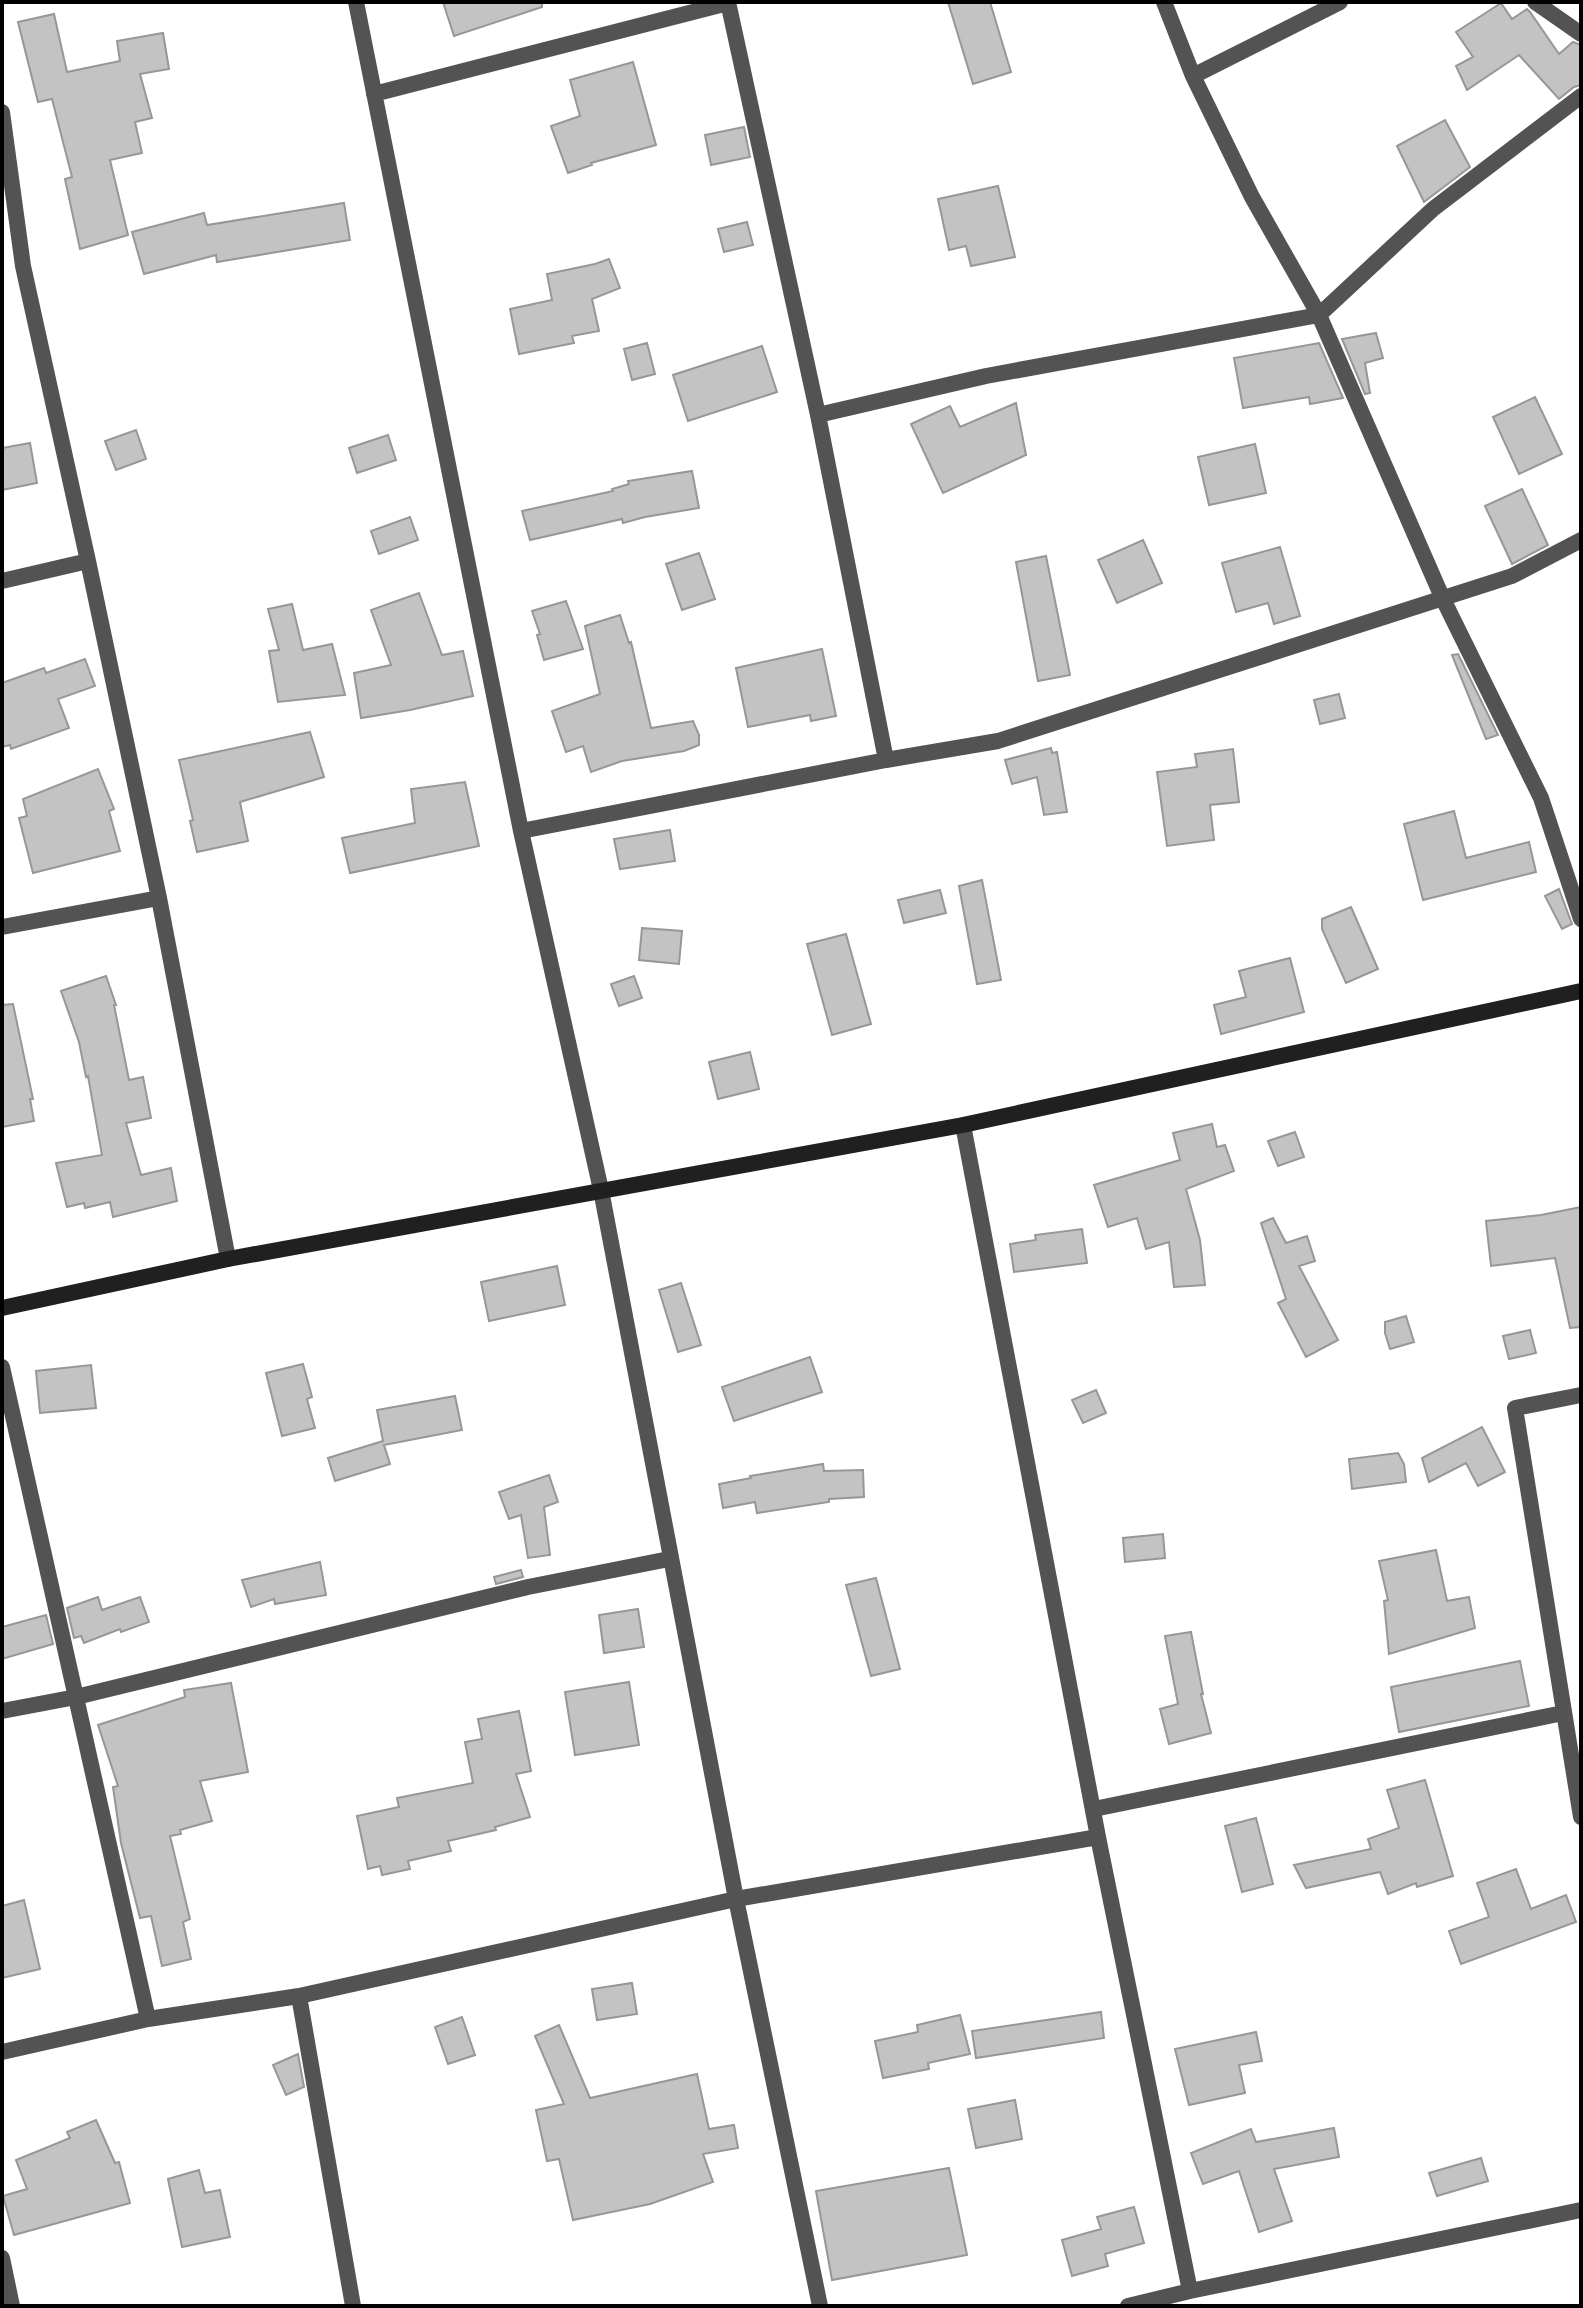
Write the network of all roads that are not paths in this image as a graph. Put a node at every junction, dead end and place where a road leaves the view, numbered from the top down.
1 (356, 2) edge
2 (728, 2) edge
3 (1164, 2) edge
4 (1340, 2) edge
5 (1535, 2) edge
6 (1581, 34) edge
7 (1193, 76) junction
8 (374, 94) junction
9 (1581, 96) edge
10 (2, 112) edge
11 (1319, 315) junction
12 (818, 415) junction
13 (1581, 540) edge
14 (88, 561) junction
15 (2, 581) edge
16 (1442, 597) junction
17 (886, 760) junction
18 (521, 831) junction
19 (159, 898) junction
20 (1581, 919) edge
21 (2, 927) edge
22 (1581, 991) edge
23 (963, 1125) junction
24 (601, 1190) junction
25 (228, 1259) junction
26 (2, 1308) edge
27 (2, 1367) edge
28 (1581, 1395) edge
29 (669, 1559) junction
30 (76, 1697) junction
31 (2, 1711) edge
32 (1563, 1713) junction
33 (1094, 1809) junction
34 (1581, 1817) edge
35 (1098, 1837) junction
36 (736, 1899) junction
37 (299, 1996) junction
38 (148, 2019) junction
39 (2, 2052) edge
40 (1581, 2210) edge
41 (2, 2258) edge
42 (1190, 2291) junction
43 (12, 2306) edge
44 (353, 2306) edge
45 (820, 2306) edge
46 (1128, 2306) edge

1 - 8 street
2 - 8 street
2 - 12 street
3 - 7 street
4 - 7 street
5 - 6 street
7 - 11 street
8 - 18 street
9 - 11 street
10 - 14 street
11 - 12 street
11 - 16 street
12 - 17 street
13 - 16 street
14 - 15 street
14 - 19 street
16 - 17 street
16 - 20 street
17 - 18 street
18 - 24 street
19 - 21 street
19 - 25 street
22 - 23 street
23 - 24 street
23 - 33 street
24 - 25 street
24 - 29 street
25 - 26 street
27 - 30 street
28 - 32 street
29 - 30 street
29 - 36 street
30 - 31 street
30 - 38 street
32 - 33 street
32 - 34 street
33 - 35 street
35 - 36 street
35 - 42 street
36 - 37 street
36 - 45 street
37 - 38 street
37 - 44 street
38 - 39 street
40 - 42 street
41 - 43 street
42 - 46 street

